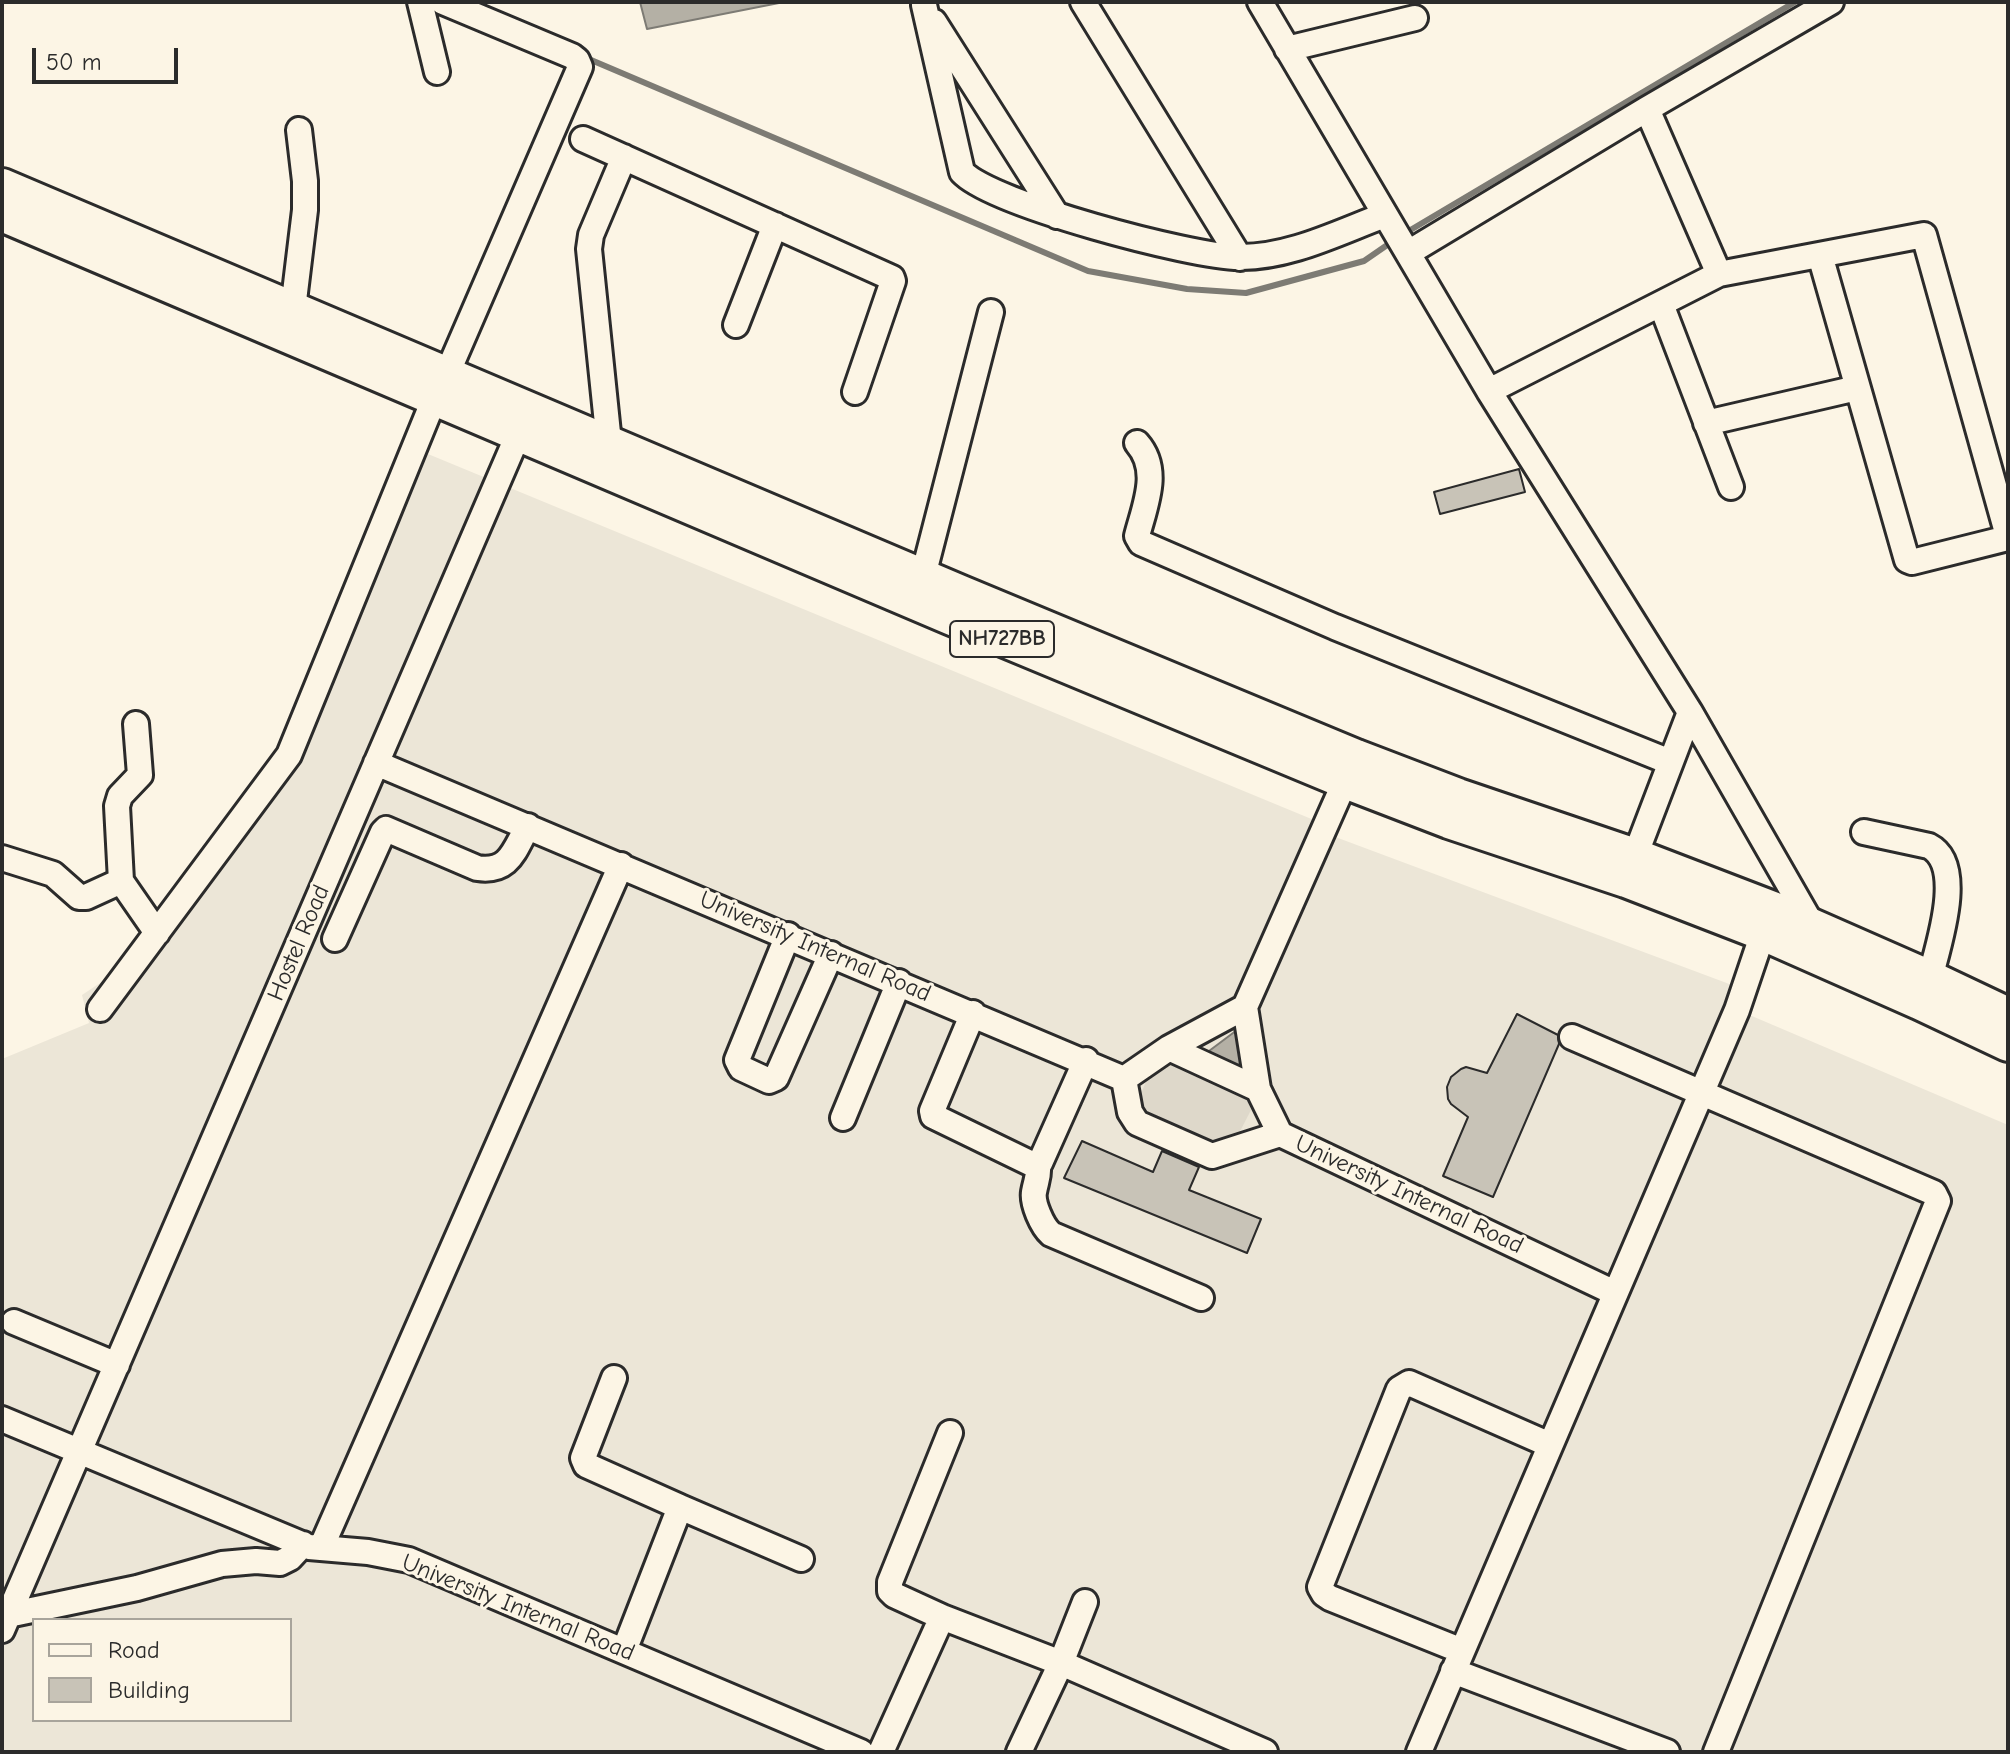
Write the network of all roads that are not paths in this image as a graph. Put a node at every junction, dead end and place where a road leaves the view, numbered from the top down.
1 (420, 2) edge
2 (443, 2) edge
3 (1083, 2) edge
4 (1260, 2) edge
5 (1831, 2) edge
6 (923, 4) edge
7 (1415, 18) dead end
8 (1287, 49) junction
9 (437, 72) dead end
10 (1647, 109) junction
11 (299, 130) dead end
12 (583, 139) dead end
13 (624, 157) junction
14 (2, 186) edge
15 (2, 214) edge
16 (1057, 216) junction
17 (775, 225) junction
18 (1398, 236) junction
19 (1820, 255) junction
20 (1240, 258) junction
21 (1719, 274) junction
22 (1661, 304) junction
23 (293, 309) junction
24 (991, 312) dead end
25 (736, 325) dead end
26 (441, 386) junction
27 (1857, 388) junction
28 (1489, 391) junction
29 (855, 392) dead end
30 (524, 422) junction
31 (1706, 423) junction
32 (609, 443) junction
33 (1137, 443) dead end
34 (1731, 487) dead end
35 (2008, 537) edge
36 (923, 576) junction
37 (1690, 712) junction
38 (136, 724) dead end
39 (1670, 762) junction
40 (376, 763) junction
41 (1351, 769) junction
42 (528, 826) junction
43 (1864, 832) dead end
44 (1635, 856) junction
45 (2, 858) edge
46 (621, 865) junction
47 (121, 881) junction
48 (157, 933) junction
49 (1763, 933) junction
50 (788, 935) junction
51 (335, 939) dead end
52 (1815, 942) junction
53 (831, 954) junction
54 (1930, 978) junction
55 (899, 982) junction
56 (1245, 1007) junction
57 (100, 1009) dead end
58 (973, 1013) junction
59 (2008, 1015) edge
60 (1572, 1037) dead end
61 (2008, 1044) edge
62 (1169, 1048) junction
63 (1086, 1060) junction
64 (1124, 1079) junction
65 (1258, 1089) junction
66 (1702, 1091) junction
67 (843, 1118) dead end
68 (1280, 1134) junction
69 (1038, 1166) junction
70 (1615, 1293) junction
71 (1201, 1298) dead end
72 (14, 1322) dead end
73 (117, 1365) junction
74 (614, 1378) dead end
75 (2, 1419) edge
76 (950, 1433) dead end
77 (1550, 1445) junction
78 (79, 1452) junction
79 (680, 1507) junction
80 (312, 1546) junction
81 (801, 1559) dead end
82 (1085, 1602) dead end
83 (942, 1617) junction
84 (5, 1623) edge
85 (624, 1651) junction
86 (1458, 1661) junction
87 (1061, 1663) junction
88 (861, 1752) edge
89 (881, 1752) edge
90 (1019, 1752) edge
91 (1265, 1752) edge
92 (1419, 1752) edge
93 (1667, 1752) edge
94 (1716, 1752) edge

1 - 9 street
2 - 26 street
3 - 20 street
4 - 8 street
5 - 10 street
6 - 16 street
6 - 16 street
7 - 8 street
8 - 18 street
10 - 18 street
10 - 21 street
11 - 23 street
12 - 13 street
13 - 17 street
13 - 32 street
14 - 23 highway, NH727BB
15 - 26 highway, NH727BB
16 - 20 street
17 - 25 street
17 - 29 street
18 - 20 street
18 - 28 street
19 - 21 street
19 - 27 street
19 - 35 street
21 - 22 street
22 - 28 street
22 - 31 street
23 - 26 highway, NH727BB
24 - 36 street
26 - 30 highway, NH727BB
26 - 48 street
27 - 31 street
27 - 35 street
28 - 37 street
30 - 32 highway, NH727BB
30 - 40 street, Hostel Road
30 - 41 highway, NH727BB
31 - 34 street
32 - 36 highway, NH727BB
33 - 39 street
36 - 41 highway, NH727BB
37 - 39 street
37 - 52 street
38 - 47 street
39 - 44 street
40 - 42 street, University Internal Road
40 - 73 street, Hostel Road
41 - 44 highway, NH727BB
41 - 49 highway, NH727BB
41 - 56 street
42 - 46 street, University Internal Road
42 - 51 street
43 - 54 street
44 - 52 highway, NH727BB
45 - 47 street
46 - 50 street, University Internal Road
46 - 80 street
47 - 48 street
48 - 57 street
49 - 52 highway, NH727BB
49 - 66 street
50 - 53 street, University Internal Road
50 - 53 street
52 - 54 highway, NH727BB
52 - 61 highway, NH727BB
53 - 55 street, University Internal Road
54 - 59 highway, NH727BB
55 - 58 street, University Internal Road
55 - 67 street
56 - 62 street
56 - 65 street, University Internal Road
58 - 63 street, University Internal Road
58 - 69 street
60 - 66 street
62 - 64 street
62 - 65 street
63 - 64 street, University Internal Road
63 - 69 street
64 - 68 street
65 - 68 street, University Internal Road
66 - 70 street
66 - 94 street
68 - 70 street, University Internal Road
69 - 71 street
70 - 77 street
72 - 73 street
73 - 78 street, Hostel Road
74 - 79 street
75 - 78 street
76 - 83 street
77 - 86 street
77 - 86 street
78 - 80 street, University Internal Road
78 - 84 street, Hostel Road
79 - 81 street
79 - 85 street
80 - 84 street
80 - 85 street, University Internal Road
82 - 87 street
83 - 87 street
83 - 89 street
85 - 88 street, University Internal Road
86 - 92 street
86 - 93 street
87 - 90 street
87 - 91 street

